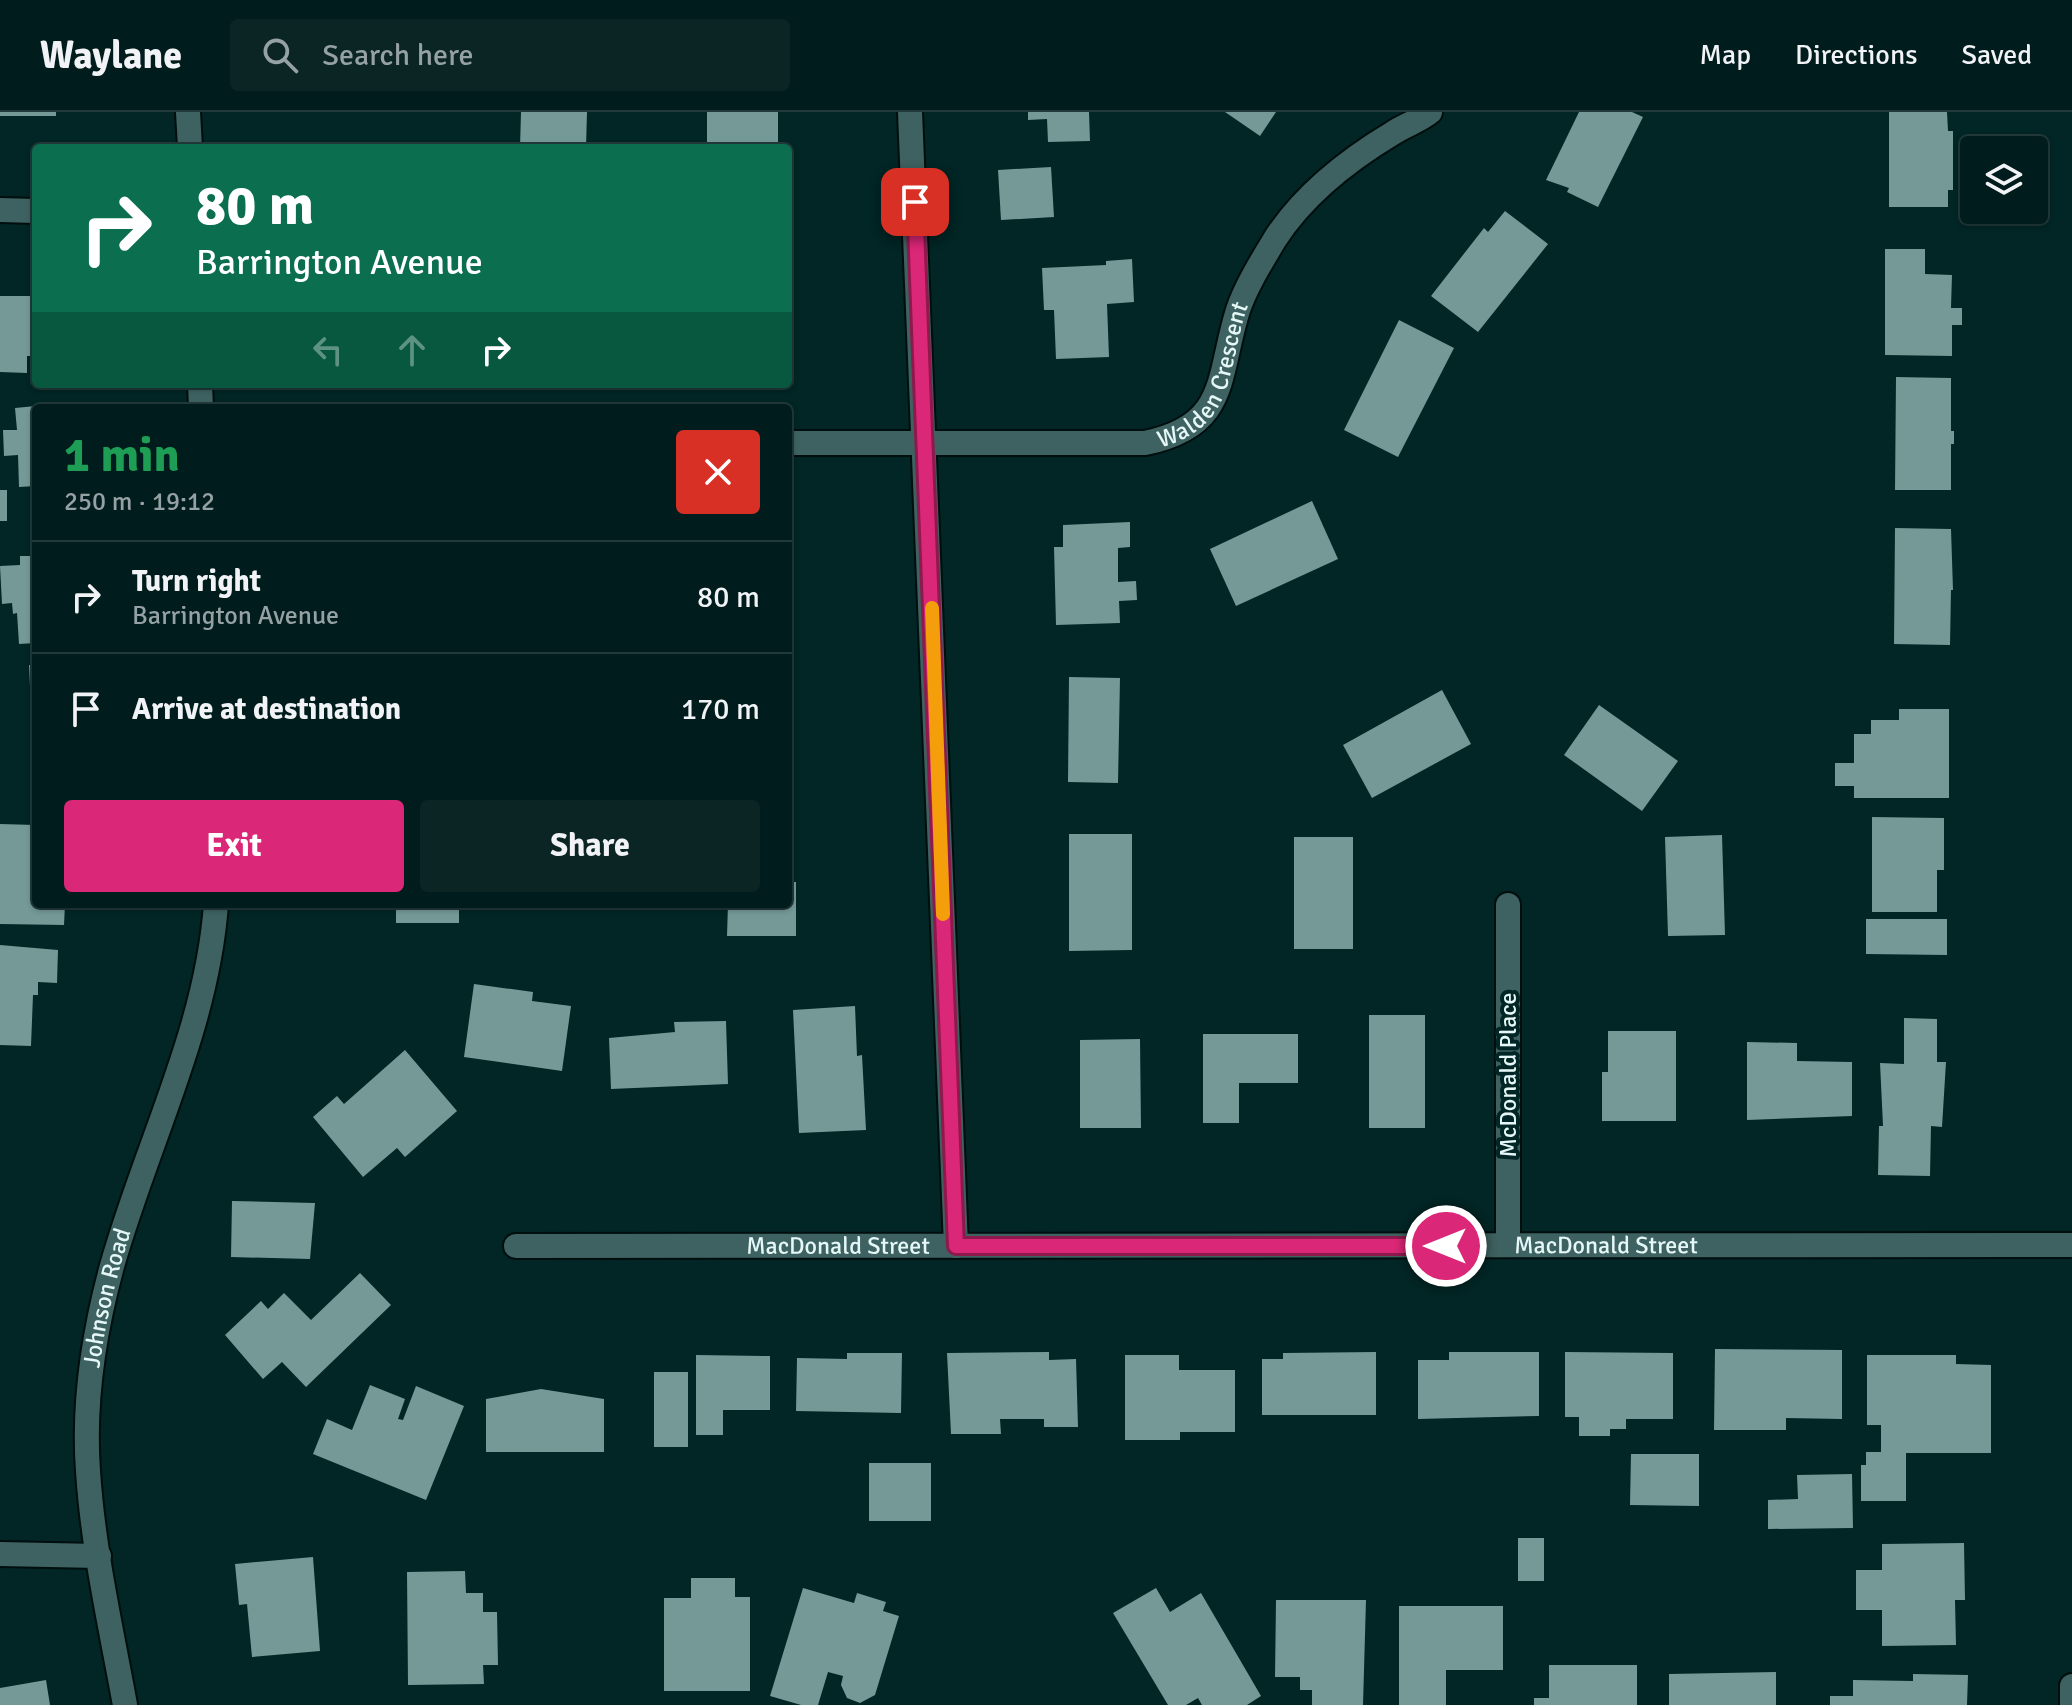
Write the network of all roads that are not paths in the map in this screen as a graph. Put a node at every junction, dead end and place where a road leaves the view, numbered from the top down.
1 (188, 112) edge
2 (910, 112) edge
3 (1430, 112) edge
4 (190, 144) edge
5 (0, 210) edge
6 (32, 211) edge
7 (792, 443) edge
8 (926, 444) junction
9 (1508, 905) dead end
10 (215, 908) edge
11 (1508, 1245) junction
12 (2072, 1245) edge
13 (516, 1246) dead end
14 (956, 1246) junction
15 (0, 1554) edge
16 (99, 1556) junction
17 (2072, 1686) edge
18 (125, 1705) edge
19 (2072, 1705) edge

1 - 4 street
2 - 8 street
3 - 8 street, Walden Crescent
5 - 6 street
7 - 8 street, Walden Crescent
8 - 14 street
9 - 11 street, McDonald Place
10 - 16 street, Johnson Road
11 - 12 street, MacDonald Street
11 - 14 street, MacDonald Street
13 - 14 street, MacDonald Street
15 - 16 street
16 - 18 street, Johnson Road
17 - 19 street

